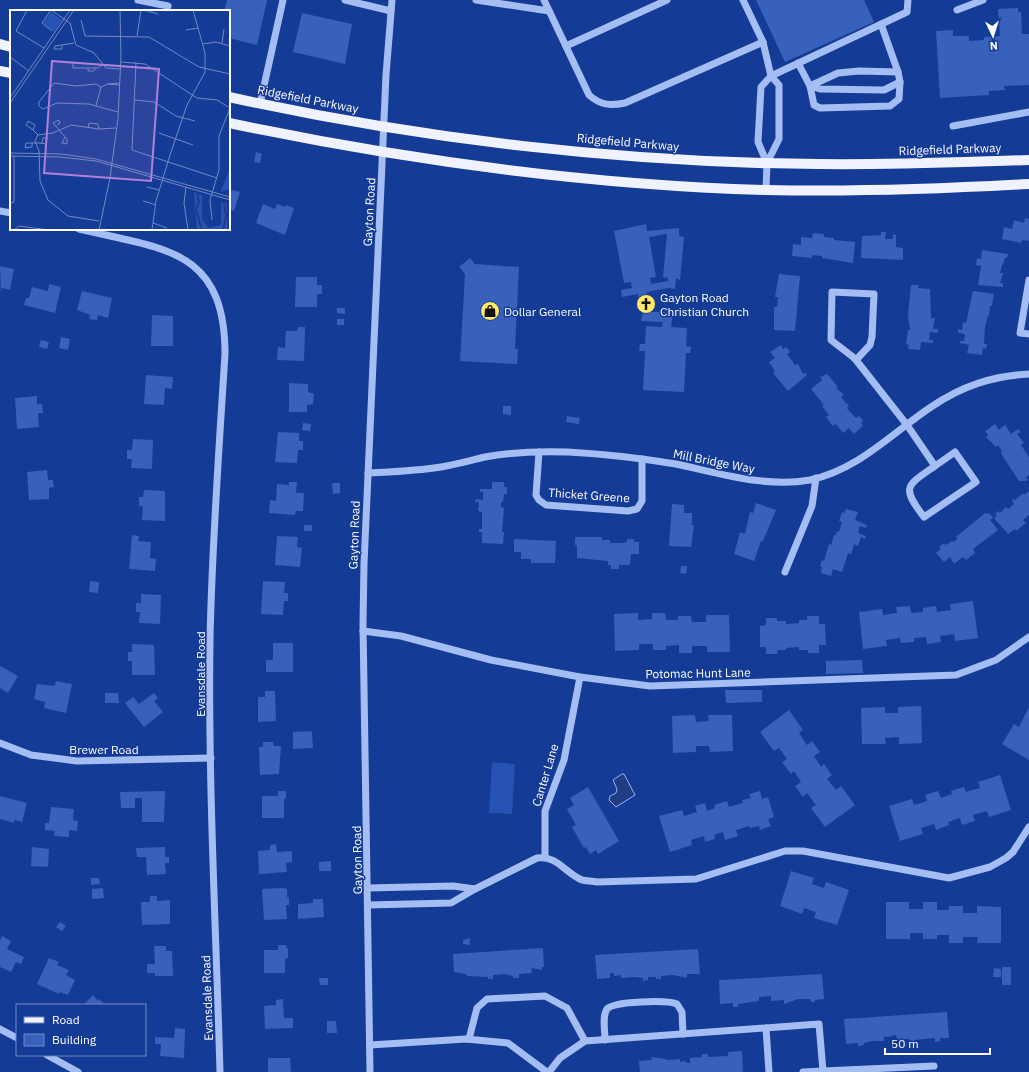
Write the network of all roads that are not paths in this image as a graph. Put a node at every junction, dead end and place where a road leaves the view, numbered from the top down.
1 (138, 0) edge
2 (283, 0) edge
3 (345, 0) edge
4 (392, 0) edge
5 (476, 0) edge
6 (544, 0) edge
7 (667, 0) edge
8 (743, 0) edge
9 (908, 0) edge
10 (983, 0) edge
11 (168, 6) edge
12 (957, 10) dead end
13 (391, 11) junction
14 (549, 11) junction
15 (881, 24) junction
16 (763, 42) junction
17 (0, 44) edge
18 (566, 46) junction
19 (10, 47) edge
20 (798, 64) junction
21 (0, 71) edge
22 (898, 72) junction
23 (10, 73) edge
24 (771, 76) junction
25 (900, 82) junction
26 (810, 86) junction
27 (230, 97) edge
28 (260, 104) junction
29 (1029, 112) edge
30 (230, 123) edge
31 (953, 126) dead end
32 (384, 127) junction
33 (382, 153) junction
34 (1029, 160) edge
35 (767, 163) junction
36 (1029, 184) edge
37 (766, 190) junction
38 (0, 211) edge
39 (10, 213) edge
40 (83, 230) edge
41 (1029, 280) edge
42 (1029, 334) edge
43 (856, 360) junction
44 (1029, 374) edge
45 (907, 425) junction
46 (538, 452) junction
47 (642, 459) junction
48 (935, 466) junction
49 (368, 473) junction
50 (816, 478) junction
51 (785, 572) dead end
52 (363, 631) junction
53 (1029, 637) edge
54 (580, 677) junction
55 (0, 743) edge
56 (211, 758) junction
57 (1029, 827) edge
58 (545, 857) junction
59 (368, 888) junction
60 (474, 889) junction
61 (368, 905) junction
62 (766, 1028) junction
63 (0, 1029) edge
64 (683, 1034) junction
65 (16, 1037) edge
66 (469, 1039) junction
67 (606, 1040) junction
68 (585, 1041) junction
69 (370, 1045) junction
70 (49, 1056) edge
71 (934, 1066) dead end
72 (822, 1070) junction
73 (78, 1072) edge
74 (220, 1072) edge
75 (370, 1072) edge
76 (548, 1072) edge
77 (769, 1072) edge
78 (803, 1072) edge

1 - 11 street
2 - 28 street
3 - 13 street
4 - 13 street, Gayton Road
5 - 14 street
6 - 14 street
7 - 18 street
8 - 16 street
9 - 15 street
10 - 12 street
13 - 32 street, Gayton Road
14 - 18 street
15 - 20 street
15 - 22 street
16 - 18 street
16 - 24 street
17 - 19 main road
20 - 24 street
20 - 26 street
21 - 23 main road
22 - 25 street
22 - 26 street
24 - 35 street
24 - 35 street
25 - 26 street
25 - 26 street
27 - 28 main road, Ridgefield Parkway
28 - 32 main road, Ridgefield Parkway
29 - 31 street
30 - 33 main road
32 - 33 street, Gayton Road
32 - 35 main road, Ridgefield Parkway
33 - 37 main road
33 - 49 street, Gayton Road
34 - 35 main road, Ridgefield Parkway
35 - 37 street
36 - 37 main road
38 - 39 street
40 - 56 street, Evansdale Road
41 - 42 street
43 - 43 street
43 - 45 street
44 - 45 street, Mill Bridge Way
45 - 48 street
45 - 50 street, Mill Bridge Way
46 - 47 street, Mill Bridge Way
46 - 47 street, Thicket Greene
46 - 49 street, Mill Bridge Way
47 - 50 street, Mill Bridge Way
48 - 48 street
49 - 52 street, Gayton Road
50 - 51 street
52 - 54 street, Potomac Hunt Lane
52 - 59 street, Gayton Road
53 - 54 street, Potomac Hunt Lane
54 - 58 street, Canter Lane
55 - 56 street, Brewer Road
56 - 74 street, Evansdale Road
57 - 58 street
58 - 60 street
59 - 60 street
59 - 61 street, Gayton Road
60 - 61 street
61 - 69 street, Gayton Road
62 - 64 street
62 - 72 street
62 - 77 street
63 - 65 street
64 - 67 street
64 - 67 street
66 - 68 street
66 - 69 street
66 - 76 street
67 - 68 street
68 - 76 street
69 - 75 street, Gayton Road
70 - 73 street
71 - 72 street
72 - 78 street

